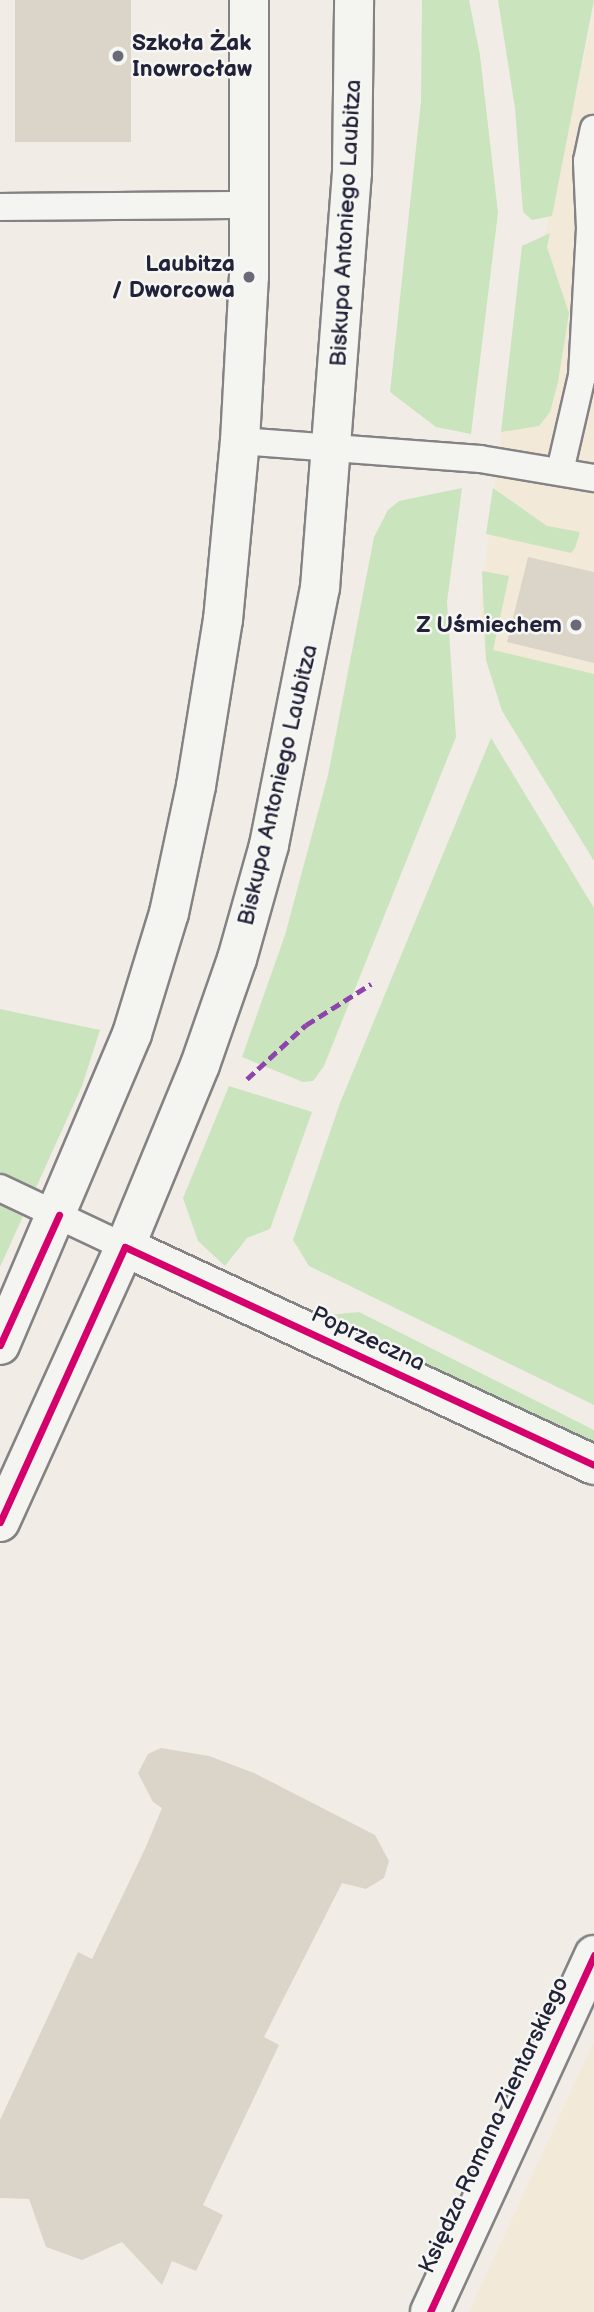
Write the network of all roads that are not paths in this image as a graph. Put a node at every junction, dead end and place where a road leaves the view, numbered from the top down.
1 (249, 0) edge
2 (354, 0) edge
3 (594, 129) edge
4 (249, 205) junction
5 (0, 207) edge
6 (592, 229) edge
7 (588, 378) edge
8 (240, 441) junction
9 (333, 448) junction
10 (560, 471) junction
11 (594, 478) edge
12 (0, 1188) edge
13 (59, 1215) junction
14 (125, 1247) junction
15 (3, 1327) edge
16 (594, 1465) edge
17 (0, 1522) edge
18 (594, 1955) edge
19 (429, 2312) edge

1 - 4 main road
2 - 9 main road, Biskupa Antoniego Laubitza
3 - 6 lane
4 - 5 lane
4 - 8 main road
6 - 7 lane
7 - 10 lane
8 - 9 lane
8 - 13 main road
9 - 10 lane
9 - 14 main road, Biskupa Antoniego Laubitza
10 - 11 lane
12 - 13 lane
13 - 14 lane
13 - 15 main road
14 - 16 main road, Poprzeczna
14 - 17 main road, Biskupa Antoniego Laubitza
18 - 19 main road, Księdza Romana Zientarskiego

